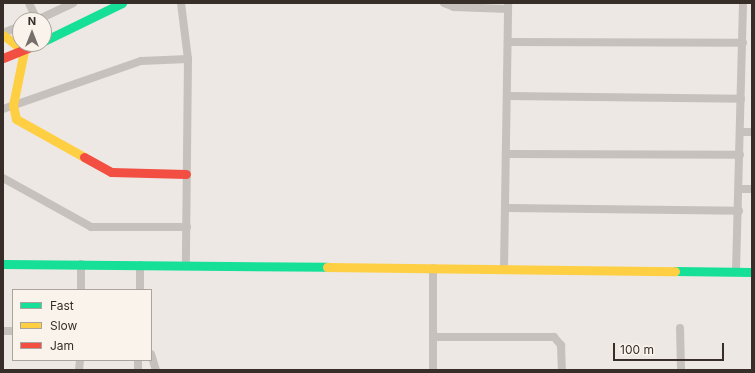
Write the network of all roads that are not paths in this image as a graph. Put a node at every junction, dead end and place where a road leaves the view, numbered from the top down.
1 (73, 3) edge
2 (122, 3) edge
3 (181, 3) edge
4 (444, 3) edge
5 (743, 3) edge
6 (508, 6) edge
7 (52, 13) edge
8 (3, 34) edge
9 (52, 37) edge
10 (12, 38) edge
11 (508, 42) junction
12 (743, 43) junction
13 (21, 52) edge
14 (24, 52) edge
15 (3, 58) edge
16 (188, 59) junction
17 (508, 96) junction
18 (741, 99) junction
19 (13, 105) junction
20 (3, 109) edge
21 (741, 132) junction
22 (752, 132) edge
23 (508, 154) junction
24 (740, 155) junction
25 (186, 174) junction
26 (3, 178) edge
27 (739, 189) junction
28 (752, 189) edge
29 (506, 208) junction
30 (739, 211) junction
31 (187, 227) junction
32 (3, 264) edge
33 (81, 264) junction
34 (140, 265) junction
35 (186, 265) junction
36 (433, 268) junction
37 (504, 269) junction
38 (736, 271) junction
39 (752, 272) edge
40 (81, 289) edge
41 (140, 289) edge
42 (680, 328) dead end
43 (434, 337) junction
44 (152, 357) edge
45 (156, 370) edge
46 (433, 370) edge
47 (562, 370) edge
48 (681, 370) edge

1 - 7 street
2 - 9 street
3 - 16 street
4 - 6 street
5 - 12 street
6 - 11 street
8 - 10 street
11 - 12 street
11 - 17 street
12 - 18 street
13 - 15 street
14 - 19 street
16 - 19 street
16 - 25 street
17 - 18 street
17 - 23 street
18 - 21 street
19 - 20 street
19 - 25 street
21 - 22 street
21 - 24 street
23 - 24 street
23 - 29 street
24 - 27 street
25 - 31 street
26 - 31 street
27 - 28 street
27 - 30 street
29 - 30 street
29 - 37 street
30 - 38 street
31 - 35 street
32 - 33 street
33 - 34 street
33 - 40 street
34 - 35 street
34 - 41 street
35 - 36 street
36 - 37 street
36 - 43 street
37 - 38 street
38 - 39 street
42 - 48 street
43 - 46 street
43 - 47 street
44 - 45 street

